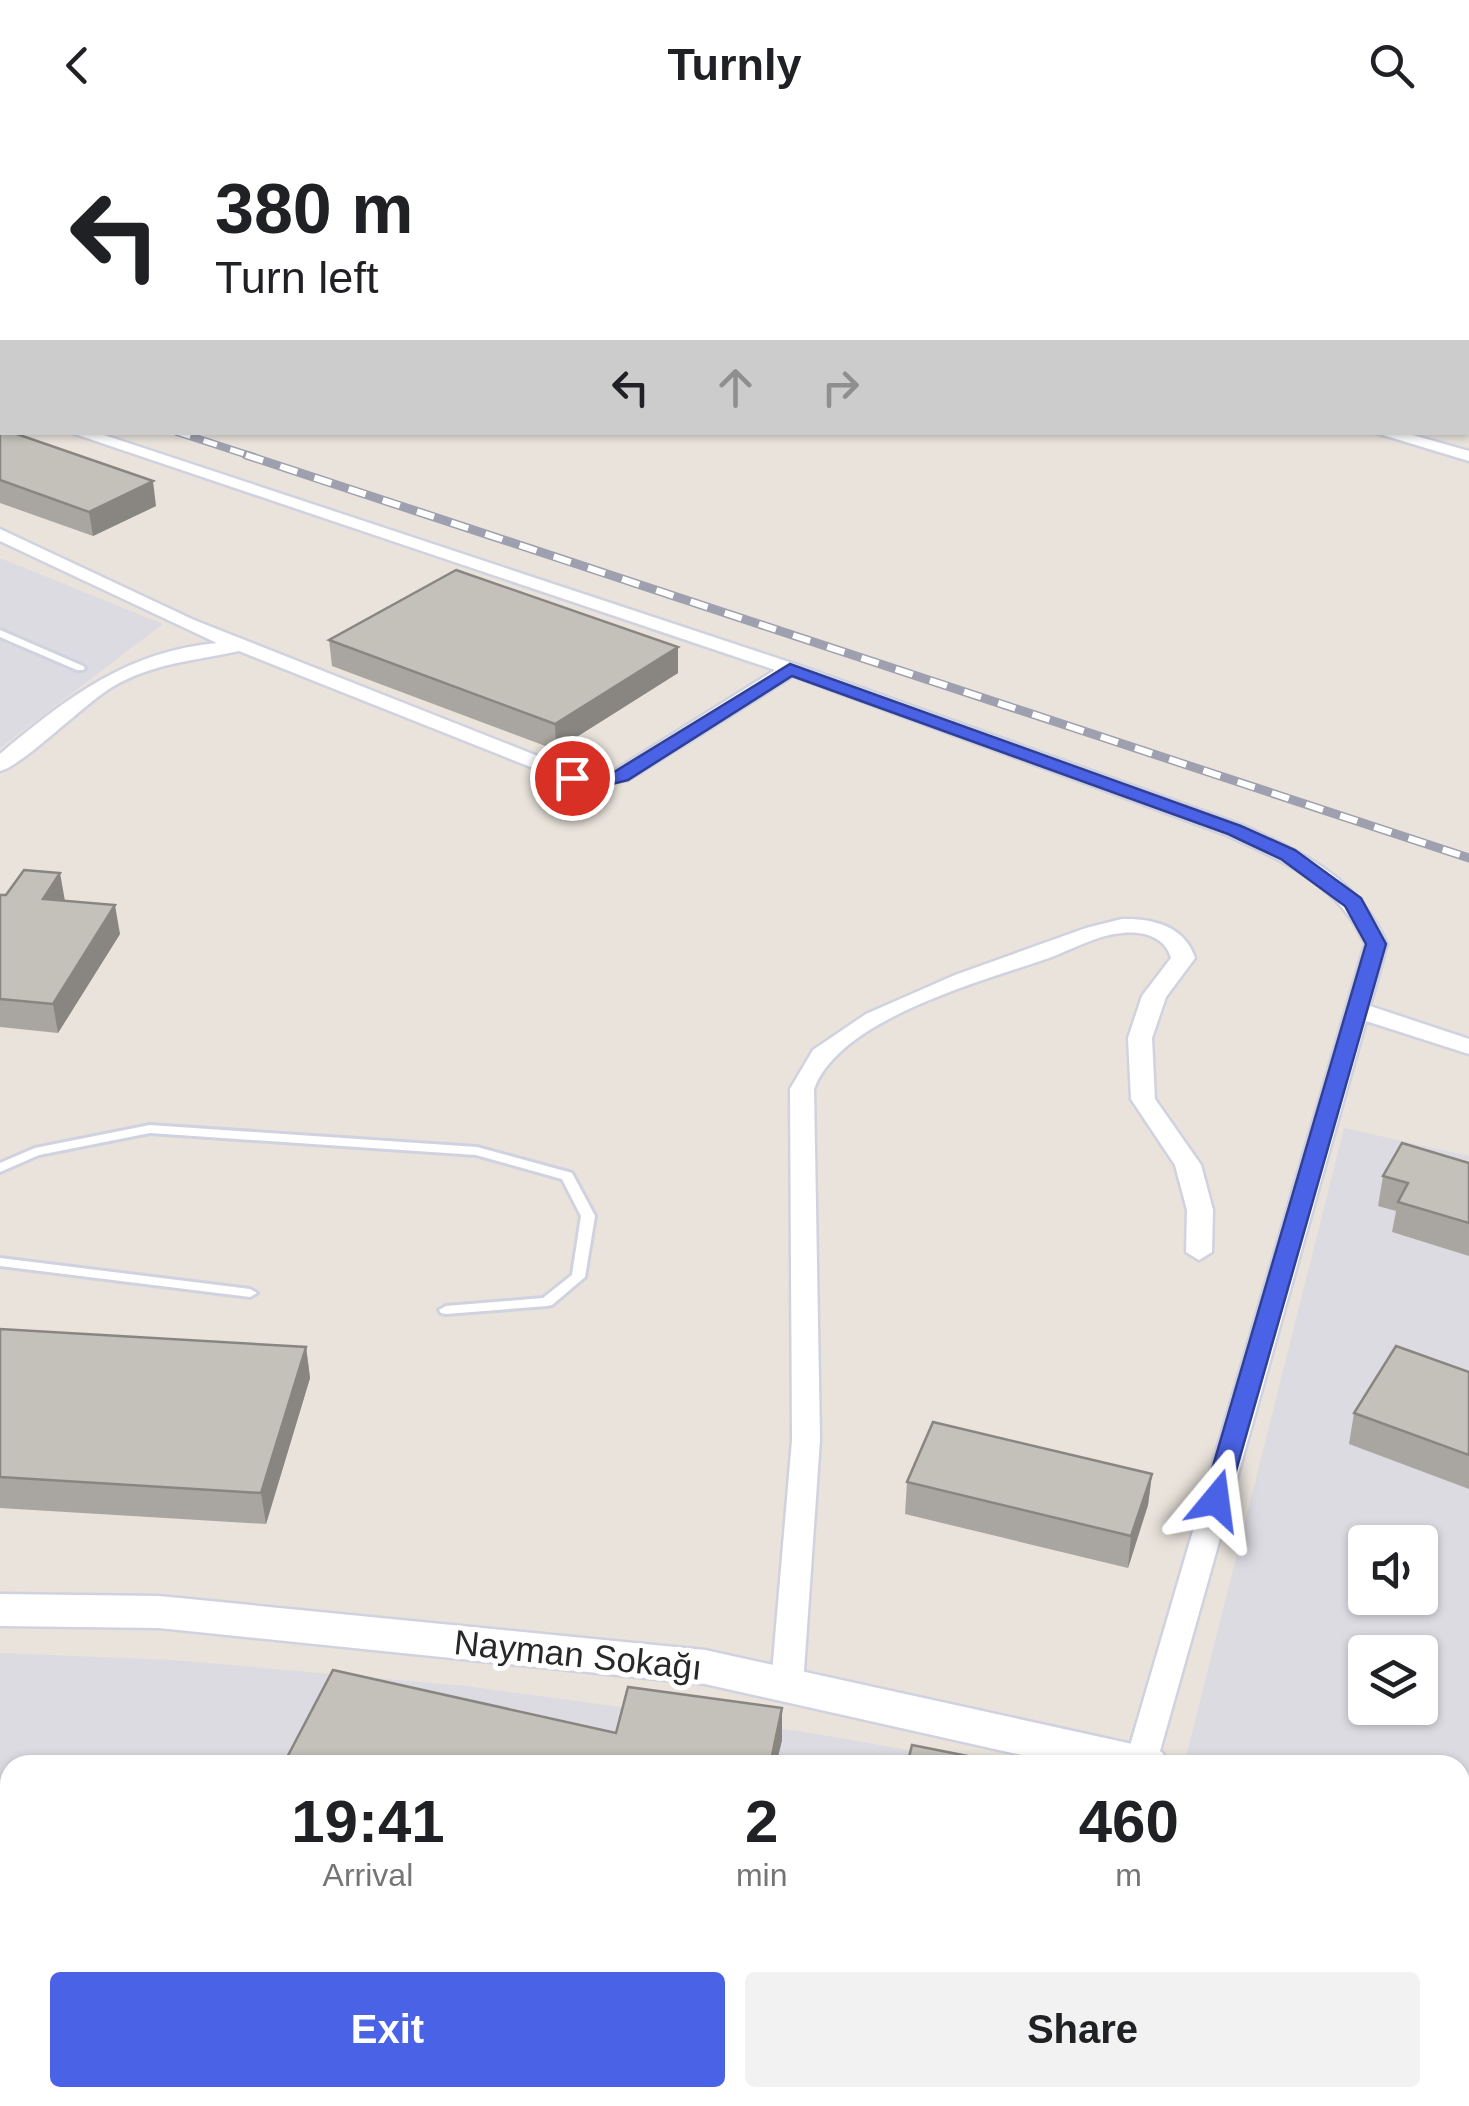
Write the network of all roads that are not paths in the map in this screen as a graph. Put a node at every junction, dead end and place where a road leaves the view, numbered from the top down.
1 (86, 435) edge
2 (1392, 435) edge
3 (1438, 435) edge
4 (1469, 444) edge
5 (1469, 456) edge
6 (0, 534) edge
7 (0, 633) edge
8 (243, 646) junction
9 (80, 668) dead end
10 (790, 669) junction
11 (0, 766) edge
12 (1357, 1010) junction
13 (1469, 1047) edge
14 (0, 1168) edge
15 (1199, 1252) dead end
16 (0, 1262) edge
17 (250, 1292) dead end
18 (446, 1310) dead end
19 (0, 1610) edge
20 (787, 1685) junction
21 (1103, 1755) edge
22 (1147, 1755) edge

1 - 10 street
2 - 5 street
3 - 4 street
6 - 8 street
7 - 9 lane
8 - 10 street
8 - 11 street
10 - 12 street
12 - 13 street
12 - 22 street
14 - 18 lane
15 - 20 street
16 - 17 lane
19 - 20 street, Nayman Sokağı
20 - 21 street, Nayman Sokağı

